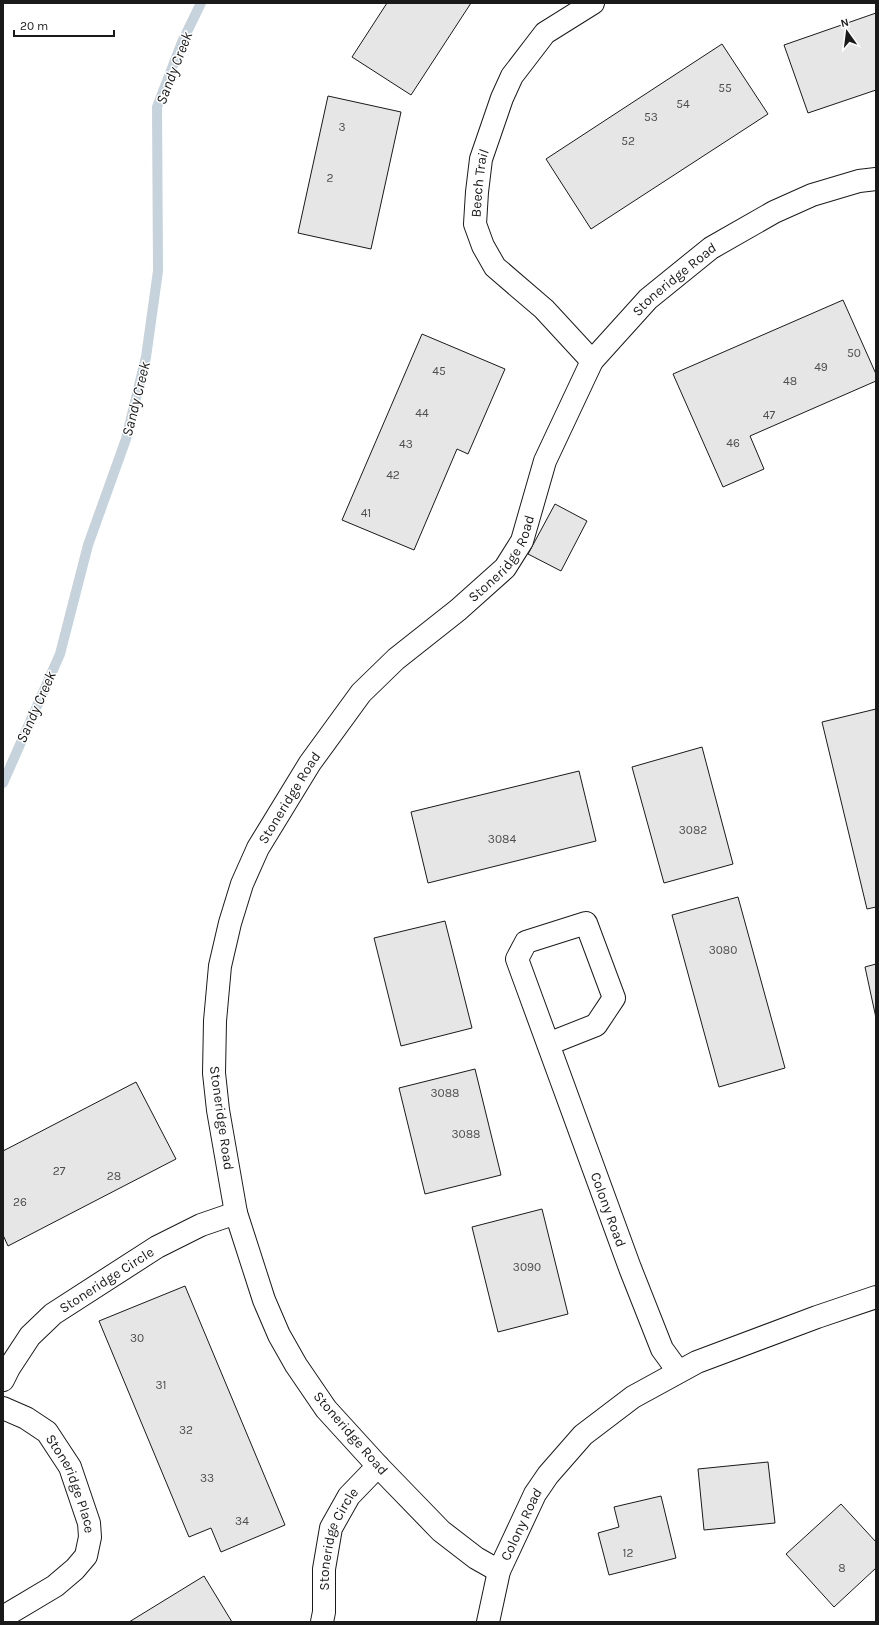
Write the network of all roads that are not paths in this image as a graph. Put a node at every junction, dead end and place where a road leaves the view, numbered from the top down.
1 (593, 3) edge
2 (876, 179) edge
3 (592, 361) junction
4 (548, 1044) junction
5 (236, 1213) junction
6 (876, 1297) edge
7 (678, 1371) junction
8 (3, 1380) edge
9 (3, 1408) edge
10 (378, 1466) junction
11 (499, 1571) junction
12 (3, 1617) edge
13 (322, 1622) edge
14 (488, 1622) edge

1 - 3 street, Beech Trail
2 - 3 street, Stoneridge Road
3 - 5 street, Stoneridge Road
4 - 4 street, Colony Road
4 - 7 street, Colony Road
5 - 8 street, Stoneridge Circle
5 - 10 street, Stoneridge Road
6 - 7 street, Colony Road
7 - 11 street, Colony Road
9 - 12 street, Stoneridge Place
10 - 11 street, Stoneridge Road
10 - 13 street, Stoneridge Circle
11 - 14 street, Colony Road

